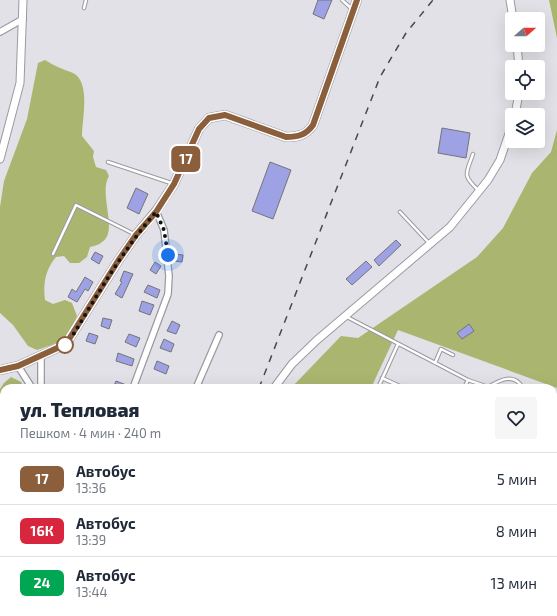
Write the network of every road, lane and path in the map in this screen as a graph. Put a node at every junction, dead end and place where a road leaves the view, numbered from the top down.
1 (23, 0) edge
2 (86, 0) edge
3 (342, 0) edge
4 (357, 0) edge
5 (510, 0) edge
6 (84, 8) dead end
7 (353, 10) junction
8 (512, 12) edge
9 (23, 19) junction
10 (0, 32) edge
11 (505, 145) edge
12 (473, 154) dead end
13 (0, 159) edge
14 (108, 162) dead end
15 (174, 184) junction
16 (480, 191) junction
17 (156, 212) junction
18 (400, 212) dead end
19 (136, 235) junction
20 (430, 244) junction
21 (53, 254) dead end
22 (346, 317) junction
23 (219, 336) dead end
24 (398, 344) junction
25 (453, 355) dead end
26 (41, 356) junction
27 (436, 363) junction
28 (18, 366) junction
29 (0, 370) edge
30 (382, 378) junction
31 (468, 380) junction
32 (29, 384) edge
33 (41, 384) edge
34 (134, 384) edge
35 (198, 384) edge
36 (277, 384) edge
37 (380, 384) edge
38 (395, 384) edge
39 (466, 384) edge
40 (479, 384) edge
41 (493, 384) edge
42 (520, 384) edge

1 - 9 street
2 - 6 lane
3 - 7 lane
4 - 7 main road
5 - 8 street
7 - 15 main road
9 - 10 street
9 - 13 street
11 - 16 street
12 - 16 lane
14 - 15 lane
15 - 17 main road
16 - 20 street
17 - 19 main road
17 - 34 street
18 - 20 lane
19 - 21 lane
19 - 26 main road
20 - 22 street
22 - 24 lane
22 - 36 street
23 - 35 street
24 - 27 lane
24 - 30 lane
25 - 27 lane
26 - 28 main road
26 - 33 street
27 - 31 lane
28 - 29 main road
28 - 32 street
30 - 37 lane
30 - 38 lane
31 - 39 lane
31 - 40 lane
41 - 42 lane

